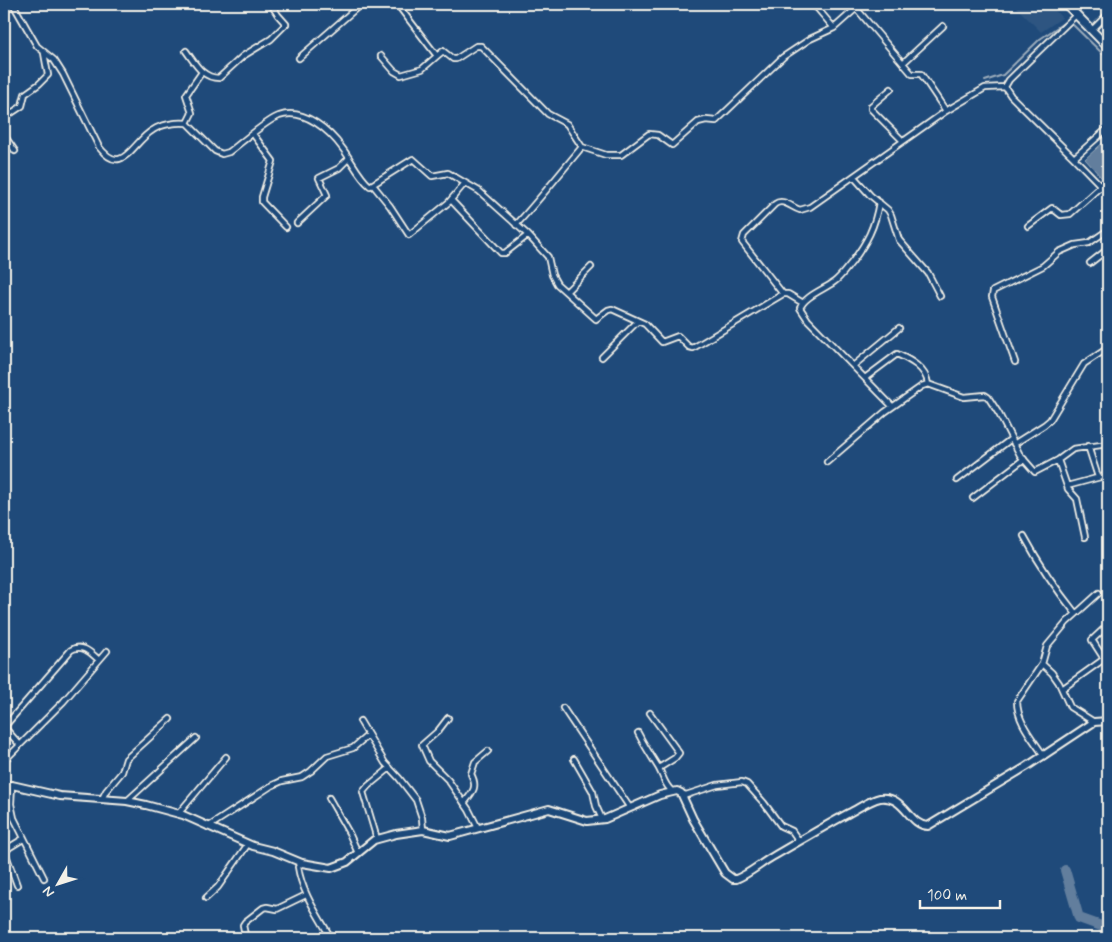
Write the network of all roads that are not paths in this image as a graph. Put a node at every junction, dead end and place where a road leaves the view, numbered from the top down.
1 (13, 4) edge
2 (271, 4) edge
3 (361, 4) edge
4 (397, 4) edge
5 (810, 4) edge
6 (861, 4) edge
7 (1066, 4) edge
8 (856, 8) junction
9 (1108, 14) edge
10 (1075, 17) junction
11 (943, 26) dead end
12 (834, 28) junction
13 (1092, 30) junction
14 (1108, 46) edge
15 (186, 51) dead end
16 (44, 53) junction
17 (381, 56) dead end
18 (437, 56) junction
19 (299, 58) dead end
20 (903, 63) junction
21 (202, 72) junction
22 (1005, 87) junction
23 (891, 89) dead end
24 (946, 111) junction
25 (4, 118) edge
26 (187, 123) junction
27 (1108, 128) edge
28 (253, 134) junction
29 (4, 135) edge
30 (903, 141) junction
31 (582, 147) junction
32 (15, 151) dead end
33 (349, 158) junction
34 (1074, 158) junction
35 (854, 177) junction
36 (465, 183) junction
37 (373, 185) junction
38 (1101, 186) junction
39 (1108, 193) edge
40 (451, 200) junction
41 (879, 206) junction
42 (297, 223) dead end
43 (516, 225) junction
44 (1028, 226) dead end
45 (286, 227) dead end
46 (1108, 230) edge
47 (528, 235) junction
48 (1108, 249) edge
49 (1090, 263) dead end
50 (591, 267) dead end
51 (566, 292) junction
52 (783, 294) junction
53 (940, 296) dead end
54 (803, 302) junction
55 (638, 321) junction
56 (899, 328) dead end
57 (1108, 348) edge
58 (602, 357) dead end
59 (1015, 362) dead end
60 (853, 366) junction
61 (865, 378) junction
62 (928, 384) junction
63 (892, 406) junction
64 (1013, 442) junction
65 (1108, 444) edge
66 (1088, 446) junction
67 (1024, 459) junction
68 (1058, 460) junction
69 (827, 462) dead end
70 (1108, 475) edge
71 (1098, 477) junction
72 (957, 480) dead end
73 (1067, 486) junction
74 (973, 498) dead end
75 (1024, 536) dead end
76 (1085, 536) dead end
77 (1099, 592) dead end
78 (1076, 614) junction
79 (1108, 625) edge
80 (107, 651) dead end
81 (1104, 659) junction
82 (99, 660) junction
83 (1042, 664) junction
84 (1108, 665) edge
85 (1062, 689) junction
86 (563, 708) dead end
87 (650, 713) dead end
88 (448, 718) dead end
89 (170, 719) dead end
90 (360, 721) dead end
91 (1108, 721) edge
92 (1094, 722) junction
93 (4, 727) edge
94 (638, 733) dead end
95 (368, 735) junction
96 (196, 738) dead end
97 (20, 745) junction
98 (488, 751) dead end
99 (1044, 756) junction
100 (226, 757) dead end
101 (574, 759) dead end
102 (4, 761) edge
103 (390, 768) junction
104 (659, 768) junction
105 (4, 785) edge
106 (12, 785) junction
107 (672, 791) junction
108 (681, 793) junction
109 (329, 798) dead end
110 (102, 799) junction
111 (127, 801) junction
112 (464, 803) junction
113 (630, 808) junction
114 (178, 814) junction
115 (602, 819) junction
116 (208, 827) junction
117 (478, 828) junction
118 (423, 830) junction
119 (23, 839) junction
120 (377, 839) junction
121 (799, 841) junction
122 (248, 844) junction
123 (358, 854) junction
124 (302, 863) junction
125 (44, 878) dead end
126 (17, 885) dead end
127 (306, 895) junction
128 (206, 898) dead end
129 (244, 938) edge
130 (331, 938) edge

1 - 16 street
2 - 21 street
3 - 19 street
4 - 18 street
5 - 12 street
6 - 8 street
7 - 10 main road
8 - 12 street
8 - 20 street
9 - 13 street
10 - 13 main road
10 - 22 street
11 - 20 street
12 - 31 street
13 - 14 main road
15 - 21 street
16 - 25 street
16 - 26 street
17 - 18 street
18 - 31 street
20 - 24 street
21 - 26 street
22 - 24 street
22 - 34 street
23 - 30 street
24 - 30 street
26 - 28 street
27 - 34 street
28 - 33 street
28 - 45 street
29 - 32 street
30 - 35 street
31 - 43 street
33 - 37 street
33 - 42 street
34 - 38 street
35 - 41 street
35 - 52 street
36 - 37 street
36 - 40 street
36 - 43 street
37 - 40 street
38 - 39 street
38 - 44 street
40 - 47 street
41 - 53 street
41 - 54 street
43 - 47 street
46 - 59 street
47 - 51 street
48 - 49 street
50 - 51 street
51 - 55 street
52 - 54 street
52 - 55 street
54 - 60 street
55 - 58 street
56 - 60 street
57 - 64 street
60 - 61 street
61 - 62 street
61 - 63 street
62 - 63 street
62 - 64 street
63 - 69 street
64 - 67 street
64 - 72 street
65 - 66 street
66 - 68 street
66 - 71 street
67 - 68 street
67 - 74 street
68 - 73 street
70 - 71 street
71 - 73 street
73 - 76 street
75 - 78 street
77 - 78 street
78 - 83 street
79 - 81 street
80 - 82 street
81 - 84 street
81 - 85 street
82 - 93 street
82 - 97 street
83 - 85 street
83 - 99 street
85 - 92 street
86 - 113 street
87 - 104 street
88 - 112 street
89 - 110 street
90 - 95 street
91 - 92 street
92 - 99 street
93 - 97 street
94 - 104 street
95 - 103 street
95 - 116 street
96 - 111 street
97 - 102 street
98 - 112 street
99 - 121 street
100 - 114 street
101 - 115 street
103 - 118 street
103 - 120 street
104 - 107 street
105 - 106 street
106 - 110 street
106 - 119 street
107 - 108 street
107 - 113 street
108 - 121 street
108 - 121 street
109 - 123 street
110 - 111 street
111 - 114 street
112 - 117 street
113 - 115 street
114 - 116 street
115 - 117 street
116 - 122 street
117 - 118 street
118 - 120 street
119 - 125 street
119 - 126 street
120 - 123 street
122 - 124 street
122 - 128 street
123 - 124 street
124 - 127 street
127 - 129 street
127 - 130 street

